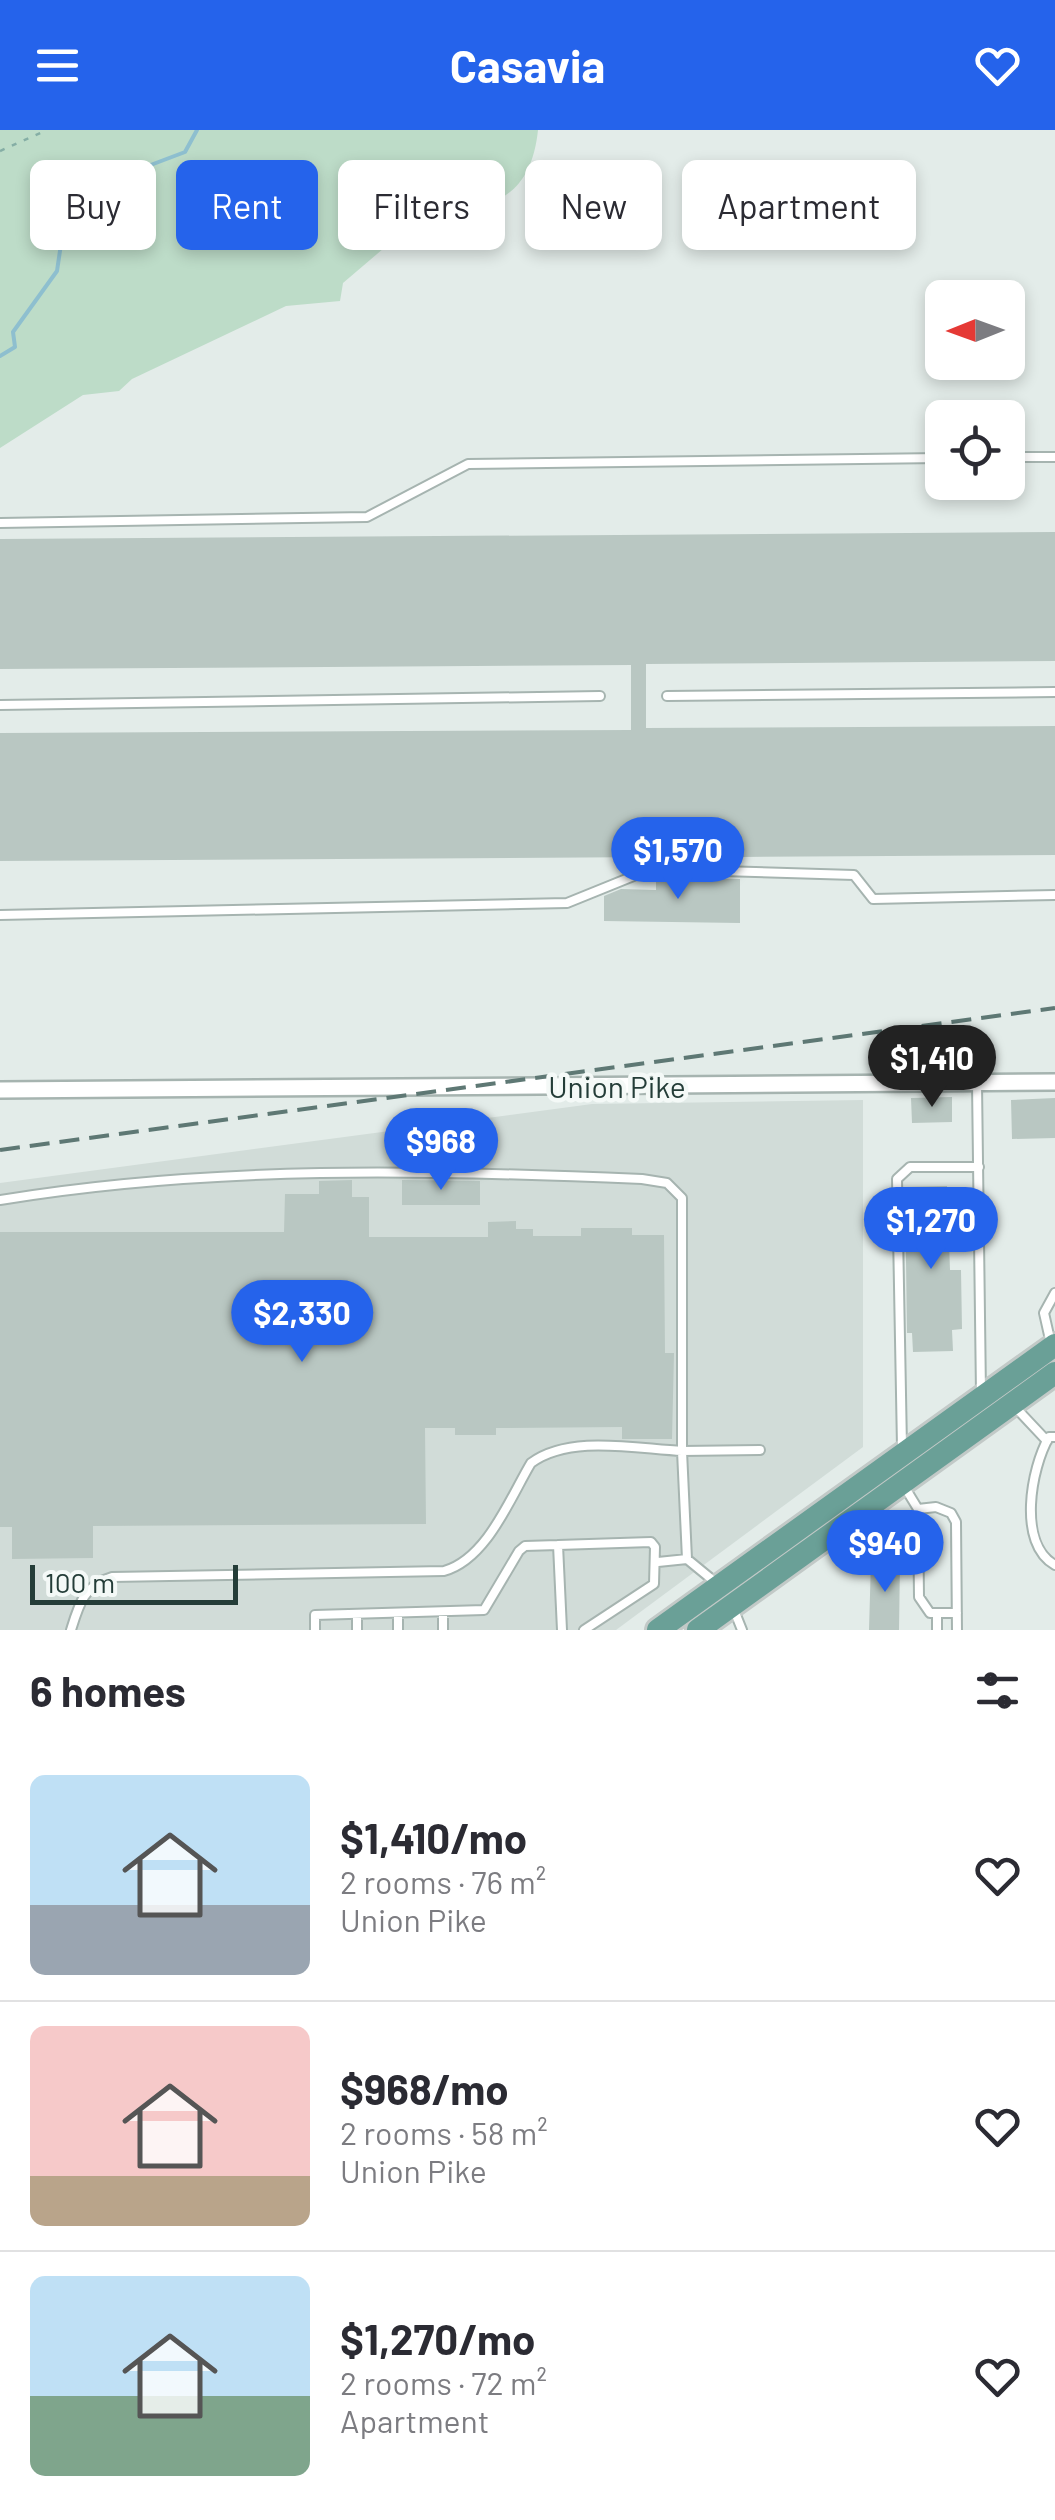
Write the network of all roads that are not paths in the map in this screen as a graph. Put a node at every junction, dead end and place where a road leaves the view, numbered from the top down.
1 (1025, 457) edge
2 (1055, 457) edge
3 (925, 458) edge
4 (0, 523) edge
5 (1055, 692) edge
6 (600, 696) dead end
7 (666, 696) dead end
8 (0, 705) edge
9 (1055, 895) edge
10 (0, 915) edge
11 (1055, 1082) edge
12 (977, 1084) junction
13 (0, 1090) edge
14 (979, 1167) junction
15 (0, 1200) edge
16 (1055, 1293) edge
17 (1054, 1346) edge
18 (1055, 1373) edge
19 (982, 1397) junction
20 (1013, 1404) junction
21 (1051, 1439) edge
22 (760, 1450) dead end
23 (682, 1451) junction
24 (902, 1456) junction
25 (904, 1484) junction
26 (918, 1510) junction
27 (558, 1546) junction
28 (687, 1559) junction
29 (658, 1562) junction
30 (1055, 1564) edge
31 (719, 1586) junction
32 (732, 1606) junction
33 (443, 1612) junction
34 (398, 1613) junction
35 (957, 1613) junction
36 (357, 1614) junction
37 (937, 1614) junction
38 (71, 1630) edge
39 (315, 1630) edge
40 (357, 1630) edge
41 (398, 1630) edge
42 (443, 1630) edge
43 (562, 1630) edge
44 (584, 1630) edge
45 (658, 1630) edge
46 (698, 1630) edge
47 (742, 1630) edge
48 (938, 1630) edge
49 (957, 1630) edge

1 - 2 lane
3 - 4 lane
5 - 7 lane
6 - 8 lane
9 - 10 lane
11 - 12 street, Union Pike
12 - 13 street, Union Pike
12 - 14 lane
14 - 19 lane
14 - 24 lane
15 - 23 lane
16 - 17 lane
17 - 19 main road
18 - 20 main road
19 - 24 main road
20 - 21 lane
20 - 25 main road
21 - 30 lane
22 - 23 lane
23 - 28 lane
23 - 38 lane
24 - 25 lane
24 - 31 main road
25 - 26 lane
25 - 32 main road
26 - 35 lane
26 - 37 lane
27 - 29 lane
27 - 33 lane
27 - 43 lane
28 - 29 lane
28 - 31 lane
29 - 44 lane
31 - 32 lane
31 - 45 main road
32 - 46 main road
32 - 47 lane
33 - 34 lane
33 - 42 lane
34 - 36 lane
34 - 41 lane
35 - 37 lane
35 - 49 lane
36 - 39 lane
36 - 40 lane
37 - 48 lane

